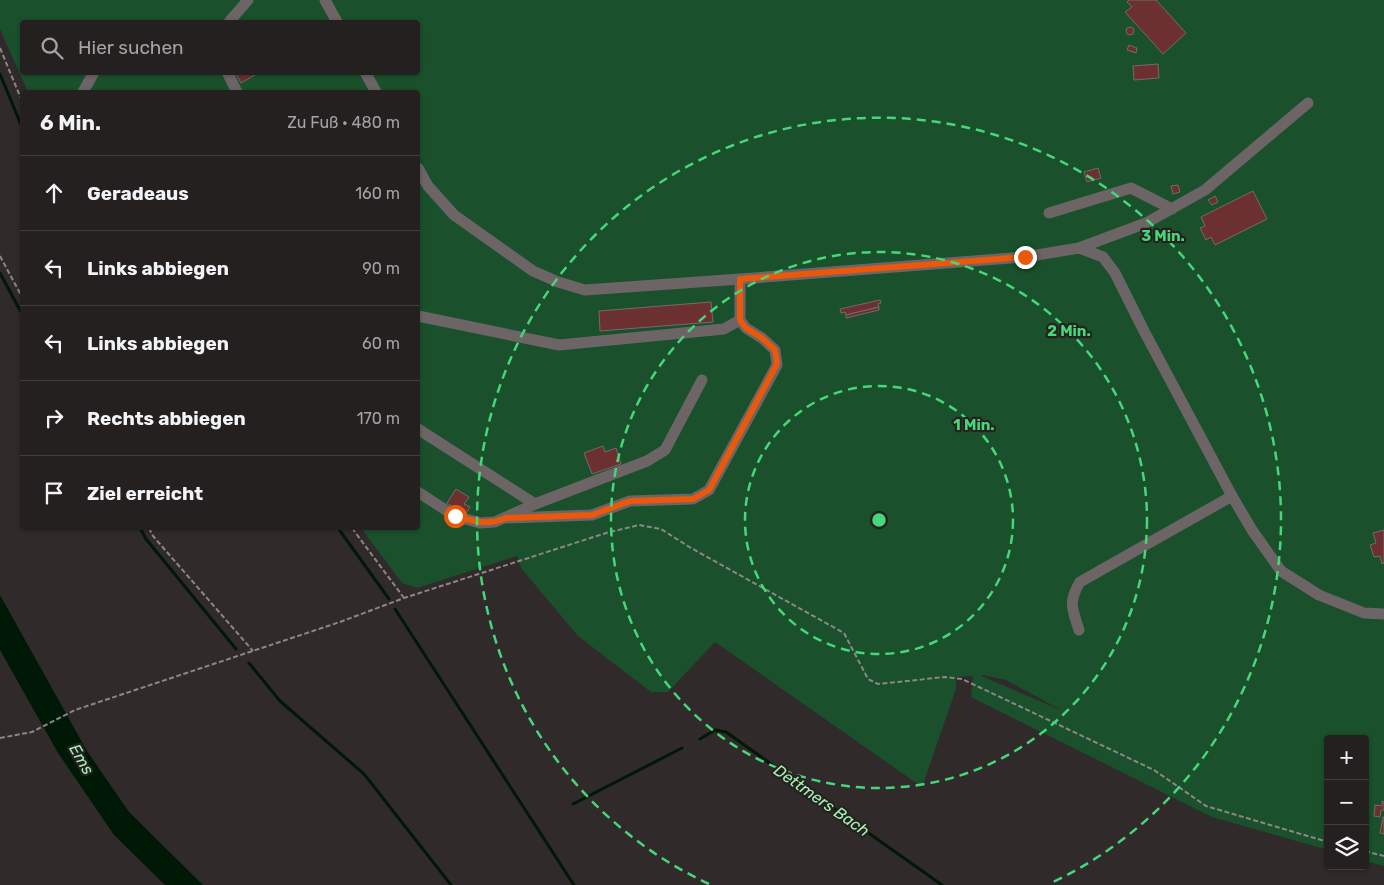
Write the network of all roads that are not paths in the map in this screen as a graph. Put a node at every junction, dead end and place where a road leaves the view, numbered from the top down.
1 (248, 0) edge
2 (324, 0) edge
3 (231, 20) edge
4 (336, 20) edge
5 (92, 75) edge
6 (228, 75) edge
7 (367, 75) edge
8 (84, 90) edge
9 (236, 90) edge
10 (375, 90) edge
11 (1308, 103) dead end
12 (420, 172) edge
13 (1172, 209) junction
14 (1049, 213) dead end
15 (1079, 248) junction
16 (740, 279) junction
17 (420, 316) edge
18 (740, 320) junction
19 (702, 380) dead end
20 (420, 430) edge
21 (420, 493) edge
22 (1232, 496) junction
23 (535, 504) junction
24 (506, 518) junction
25 (1384, 614) edge
26 (1079, 630) dead end

1 - 3 lane
2 - 4 lane
5 - 8 lane
6 - 9 lane
7 - 10 lane
11 - 13 lane
12 - 16 lane
13 - 14 lane
13 - 15 lane
15 - 16 lane
15 - 22 lane
16 - 18 lane
17 - 18 lane
18 - 24 lane
19 - 23 lane
20 - 23 lane
21 - 24 lane
22 - 25 lane
22 - 26 lane
23 - 24 lane

